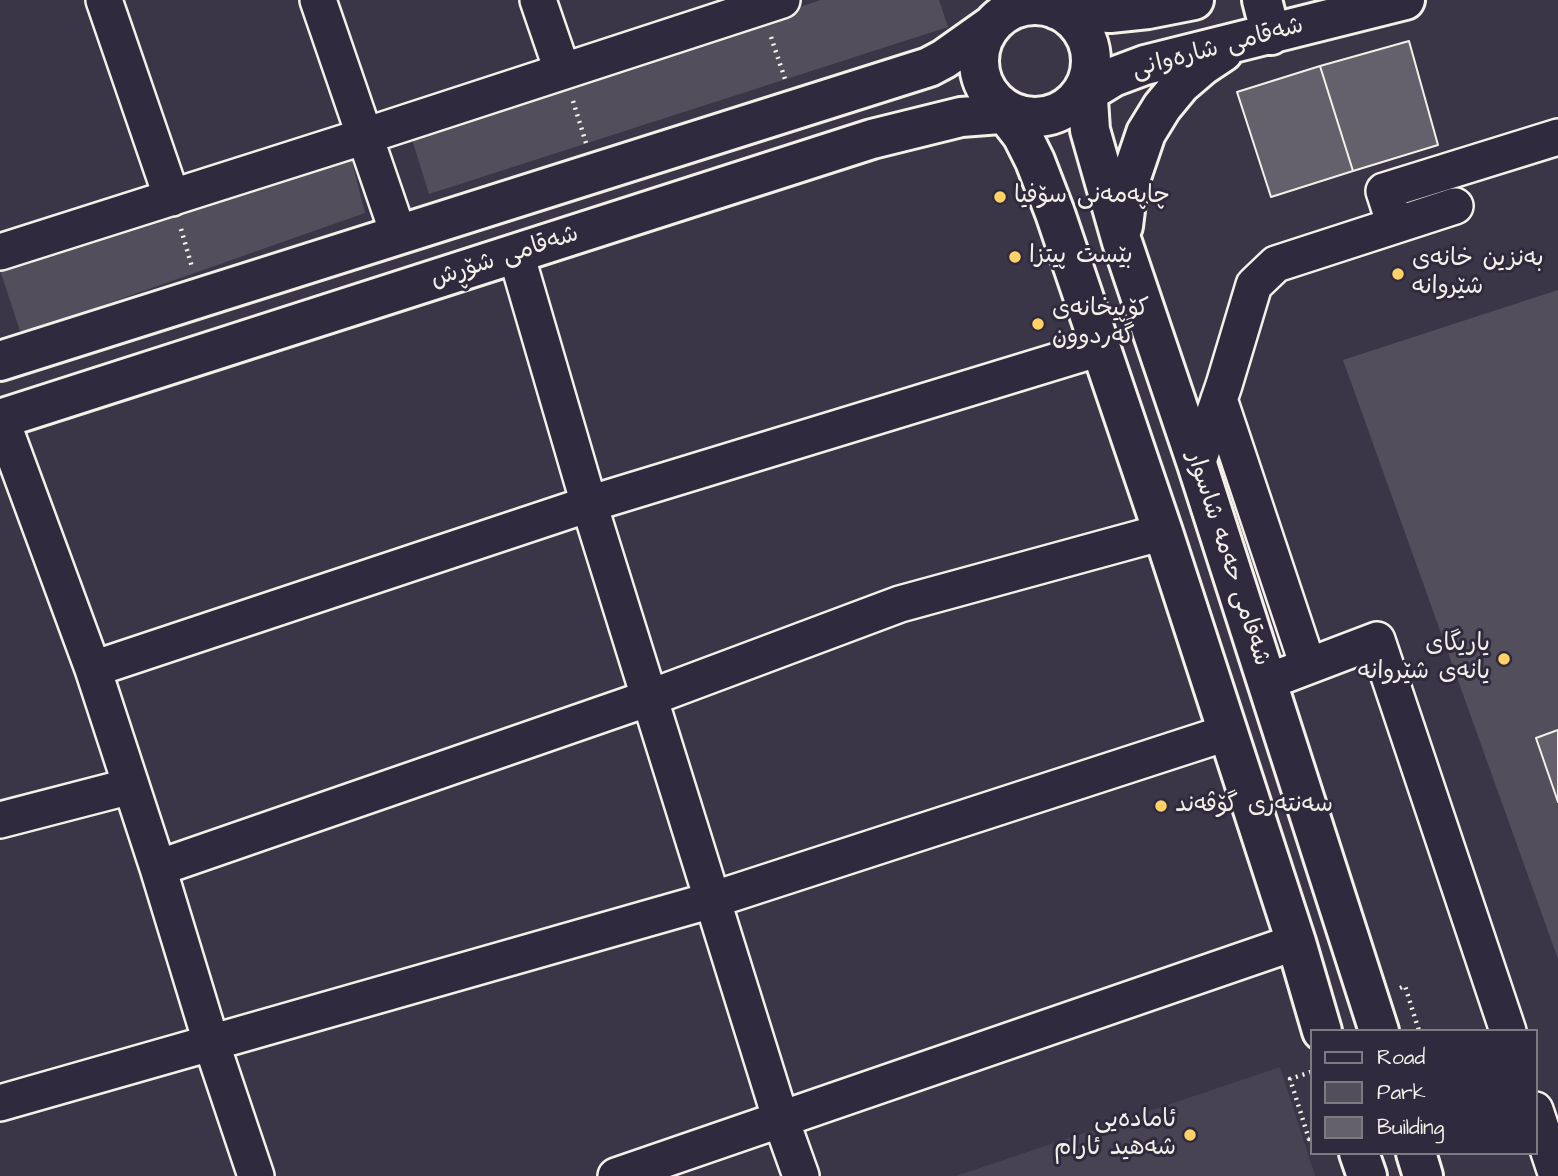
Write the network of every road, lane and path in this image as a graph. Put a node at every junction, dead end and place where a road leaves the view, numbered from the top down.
1 (104, 0) edge
2 (318, 0) edge
3 (538, 0) edge
4 (1194, 0) edge
5 (1405, 0) edge
6 (767, 2) edge
7 (1064, 10) edge
8 (986, 24) edge
9 (1258, 25) edge
10 (562, 70) junction
11 (859, 89) junction
12 (789, 92) dead end
13 (1084, 92) junction
14 (1006, 110) junction
15 (365, 136) junction
16 (1558, 137) edge
17 (872, 139) junction
18 (590, 155) dead end
19 (172, 198) junction
20 (1455, 206) dead end
21 (1395, 225) junction
22 (398, 233) junction
23 (1122, 242) junction
24 (0, 252) edge
25 (516, 254) junction
26 (193, 270) dead end
27 (1100, 348) junction
28 (2, 353) edge
29 (1219, 399) junction
30 (1, 419) edge
31 (1197, 464) junction
32 (589, 504) junction
33 (1163, 532) junction
34 (1232, 575) junction
35 (1183, 598) junction
36 (1308, 666) junction
37 (93, 669) junction
38 (1266, 680) junction
39 (649, 698) junction
40 (1226, 733) junction
41 (131, 786) junction
42 (0, 820) edge
43 (158, 868) junction
44 (712, 900) junction
45 (1296, 942) junction
46 (1405, 986) dead end
47 (1321, 1029) edge
48 (1378, 1029) edge
49 (1418, 1029) edge
50 (1507, 1029) edge
51 (211, 1042) junction
52 (1310, 1072) edge
53 (0, 1103) edge
54 (1537, 1116) edge
55 (781, 1120) junction
56 (1310, 1138) edge
57 (1358, 1155) edge
58 (1359, 1155) edge
59 (1417, 1155) edge
60 (256, 1176) edge
61 (616, 1176) edge
62 (801, 1176) edge
63 (1354, 1176) edge
64 (1367, 1176) edge
65 (1423, 1176) edge
66 (1558, 1176) edge

1 - 19 street
2 - 15 street
3 - 10 street
4 - 7 main road
5 - 9 main road, شەقامی شارەوانی
6 - 10 street
6 - 12 path
7 - 8 main road
7 - 13 main road
8 - 11 main road
8 - 14 main road
9 - 13 main road, شەقامی شارەوانی
9 - 23 main road
10 - 15 street
10 - 18 path
11 - 17 main road
11 - 22 main road
13 - 14 main road
13 - 23 main road, شەقامی حەمە شاسوار
14 - 17 main road, شەقامی شۆڕش
14 - 27 main road
15 - 19 street
15 - 22 street
16 - 21 street
17 - 25 main road, شەقامی شۆڕش
19 - 24 street
19 - 26 path
20 - 21 street
21 - 29 street
22 - 28 main road
23 - 31 main road, شەقامی حەمە شاسوار
25 - 30 main road, شەقامی شۆڕش
25 - 32 street
27 - 32 street
27 - 33 main road
29 - 31 street
29 - 36 street
30 - 37 street
31 - 34 main road, شەقامی حەمە شاسوار
32 - 37 street
32 - 39 street
33 - 35 main road
33 - 39 street
34 - 35 main road
34 - 38 main road, شەقامی حەمە شاسوار
35 - 40 main road
36 - 38 street
36 - 50 street
37 - 41 street
38 - 48 main road, شەقامی حەمە شاسوار
39 - 43 street
39 - 44 street
40 - 44 street
40 - 45 main road
41 - 42 street
41 - 43 street
43 - 51 street
44 - 51 street
44 - 55 street
45 - 47 main road
45 - 55 street
46 - 49 path
51 - 53 street
51 - 60 street
52 - 56 path
54 - 66 street
55 - 61 street
55 - 62 street
57 - 63 main road
58 - 64 main road
59 - 65 main road

